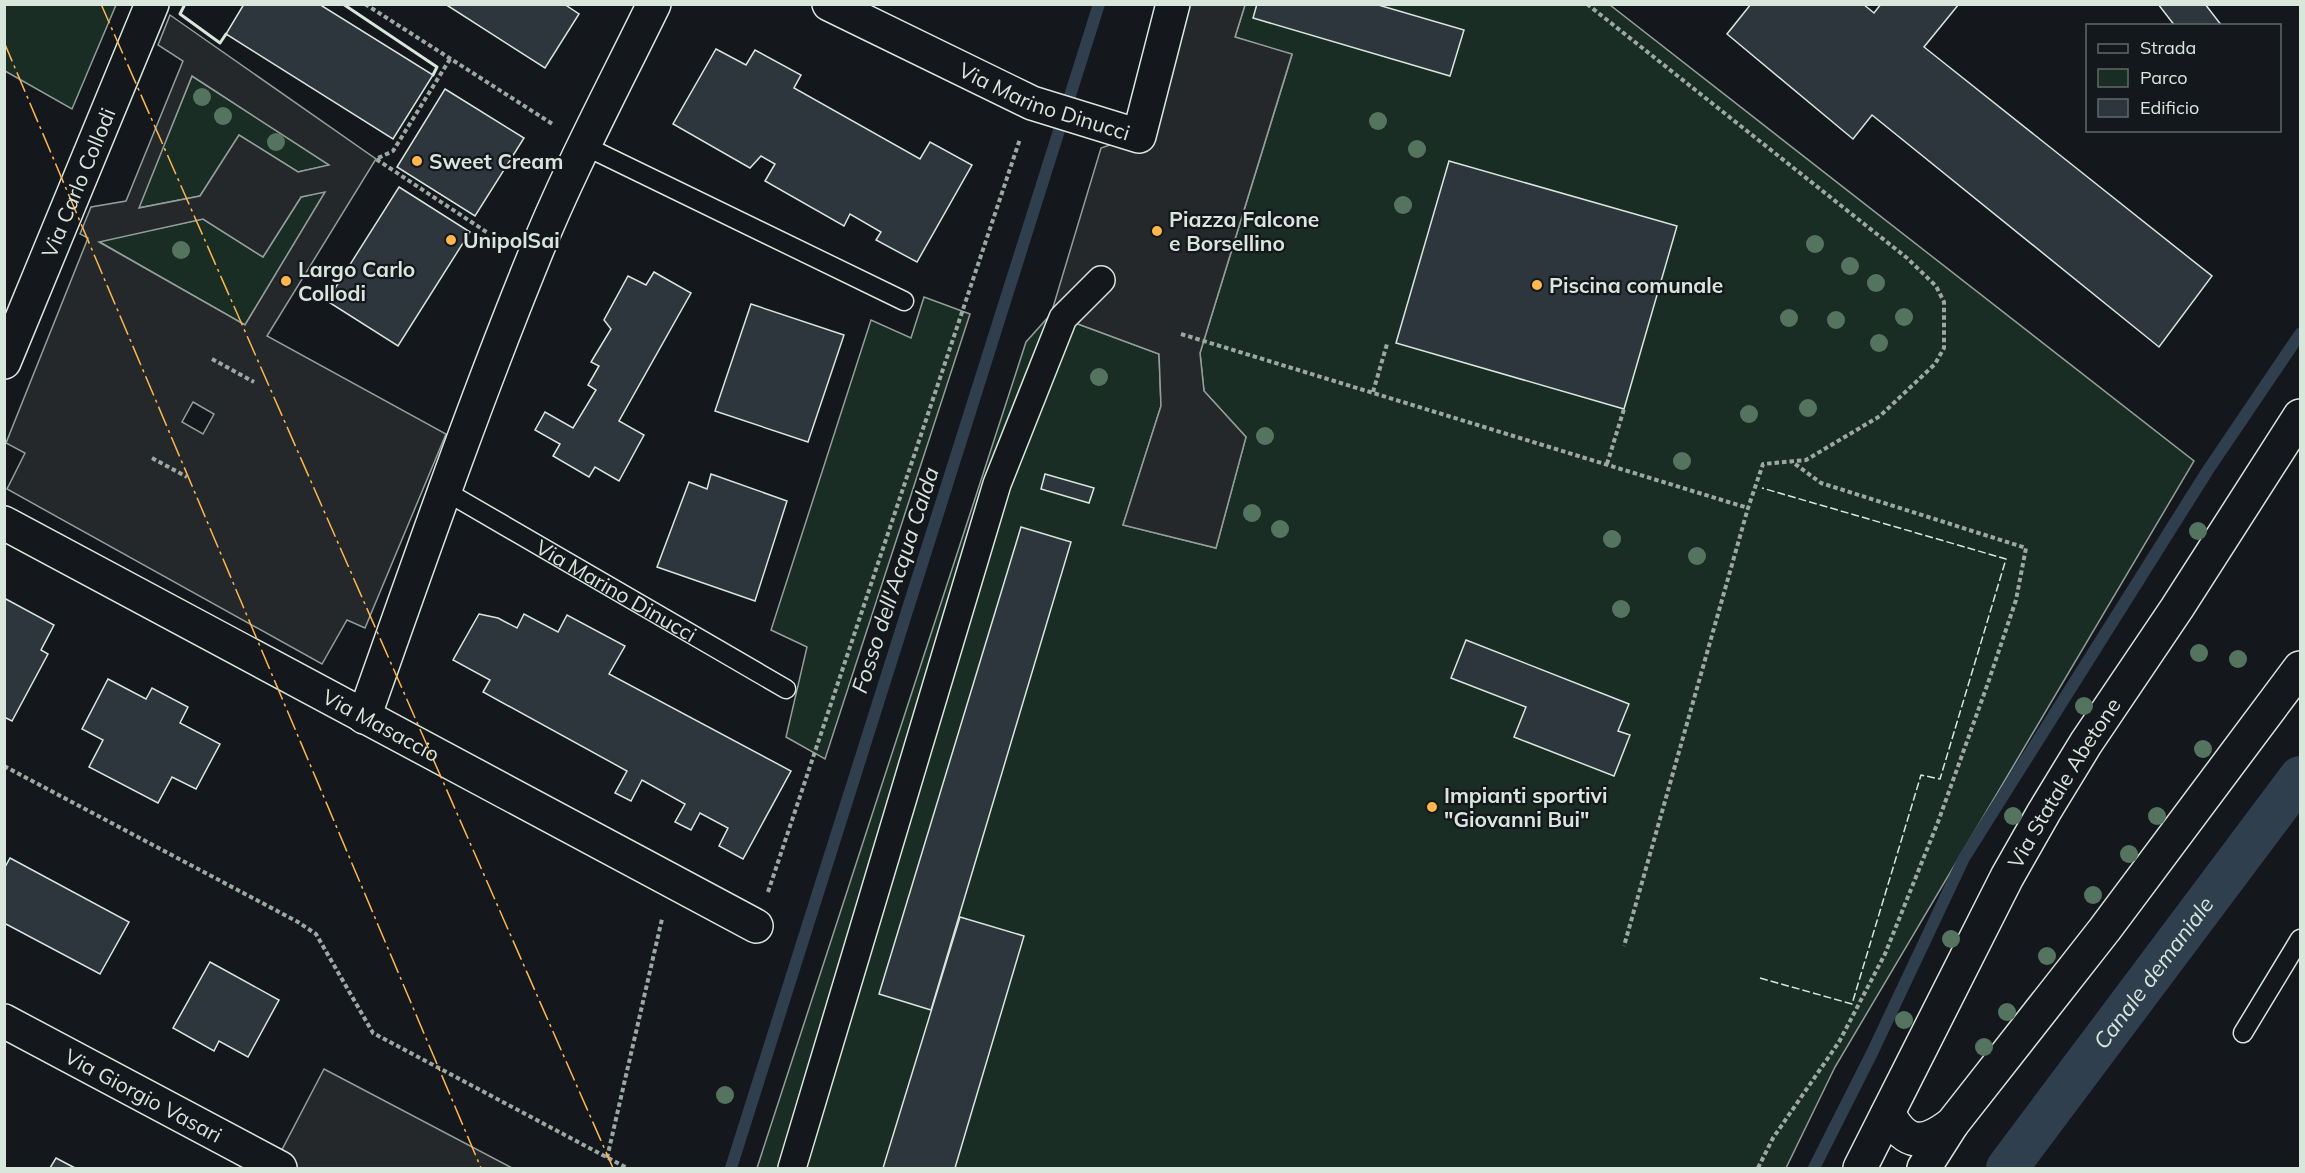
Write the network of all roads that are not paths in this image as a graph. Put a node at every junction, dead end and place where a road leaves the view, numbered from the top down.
1 (152, 4) edge
2 (654, 4) edge
3 (829, 4) edge
4 (1173, 4) edge
5 (585, 146) junction
6 (1101, 280) dead end
7 (904, 301) dead end
8 (4, 362) edge
9 (2301, 416) edge
10 (445, 492) junction
11 (4, 523) edge
12 (2301, 668) edge
13 (786, 689) dead end
14 (364, 717) junction
15 (756, 926) road end
16 (2301, 939) edge
17 (6, 1025) edge
18 (2243, 1033) dead end
19 (1888, 1113) junction
20 (1952, 1124) junction
21 (280, 1168) edge
22 (792, 1168) edge
23 (1860, 1168) edge
24 (1924, 1168) edge

1 - 8 street, Via Carlo Collodi
2 - 5 street
3 - 4 street, Via Marino Dinucci
5 - 7 lane
5 - 10 street
6 - 22 street
9 - 19 street, Via Statale Abetone
10 - 13 lane, Via Marino Dinucci
10 - 14 street
11 - 14 street, Via Masaccio
12 - 20 street
14 - 15 street, Via Masaccio
16 - 18 lane
17 - 21 street, Via Giorgio Vasari
19 - 20 street
19 - 23 street, Via Statale Abetone
20 - 24 street

